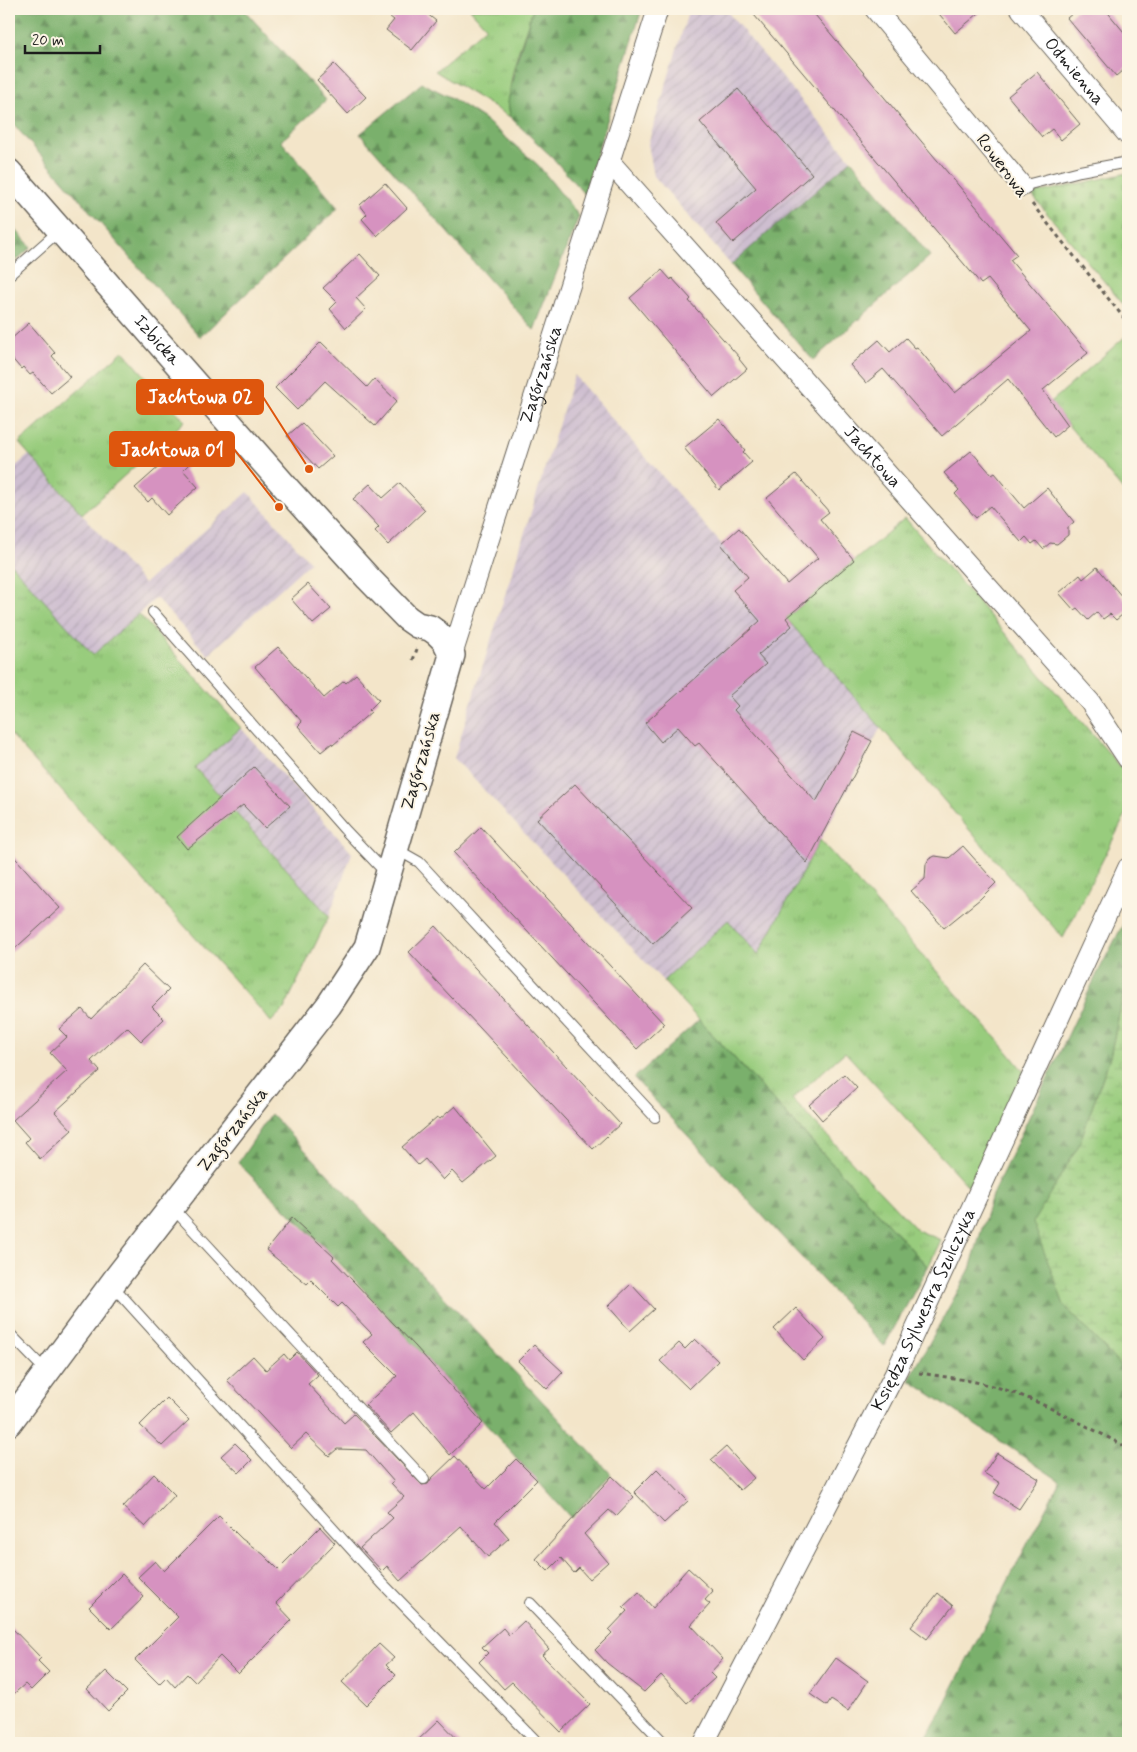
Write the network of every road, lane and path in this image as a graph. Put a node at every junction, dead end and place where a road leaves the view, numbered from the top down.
1 (658, 9) edge
2 (875, 9) edge
3 (1021, 9) edge
4 (1128, 135) edge
5 (609, 161) junction
6 (1128, 162) edge
7 (9, 172) edge
8 (1022, 186) junction
9 (60, 230) junction
10 (9, 275) edge
11 (1128, 323) edge
12 (153, 612) dead end
13 (452, 655) junction
14 (1128, 759) edge
15 (396, 849) junction
16 (1128, 868) edge
17 (388, 875) junction
18 (655, 1117) dead end
19 (172, 1206) junction
20 (110, 1286) junction
21 (9, 1333) edge
22 (897, 1370) junction
23 (47, 1372) junction
24 (9, 1423) edge
25 (1128, 1448) edge
26 (424, 1479) dead end
27 (530, 1603) dead end
28 (538, 1743) edge
29 (664, 1743) edge
30 (704, 1743) edge

1 - 5 street, Zagórzańska
2 - 8 street, Rowerowa
3 - 4 street, Odmienna
5 - 13 street, Zagórzańska
5 - 14 street, Jachtowa
6 - 8 lane
7 - 9 street, Izbicka
8 - 11 path, Rowerowa
9 - 10 lane
9 - 13 street, Izbicka
12 - 17 lane
13 - 15 street, Zagórzańska
15 - 17 street, Zagórzańska
15 - 18 lane
16 - 22 street, Księdza Sylwestra Szulczyka
17 - 19 street, Zagórzańska
19 - 20 street, Zagórzańska
19 - 26 lane
20 - 23 street, Zagórzańska
20 - 28 lane
21 - 23 lane
22 - 25 path
22 - 30 street, Księdza Sylwestra Szulczyka
23 - 24 street, Zagórzańska
27 - 29 lane

